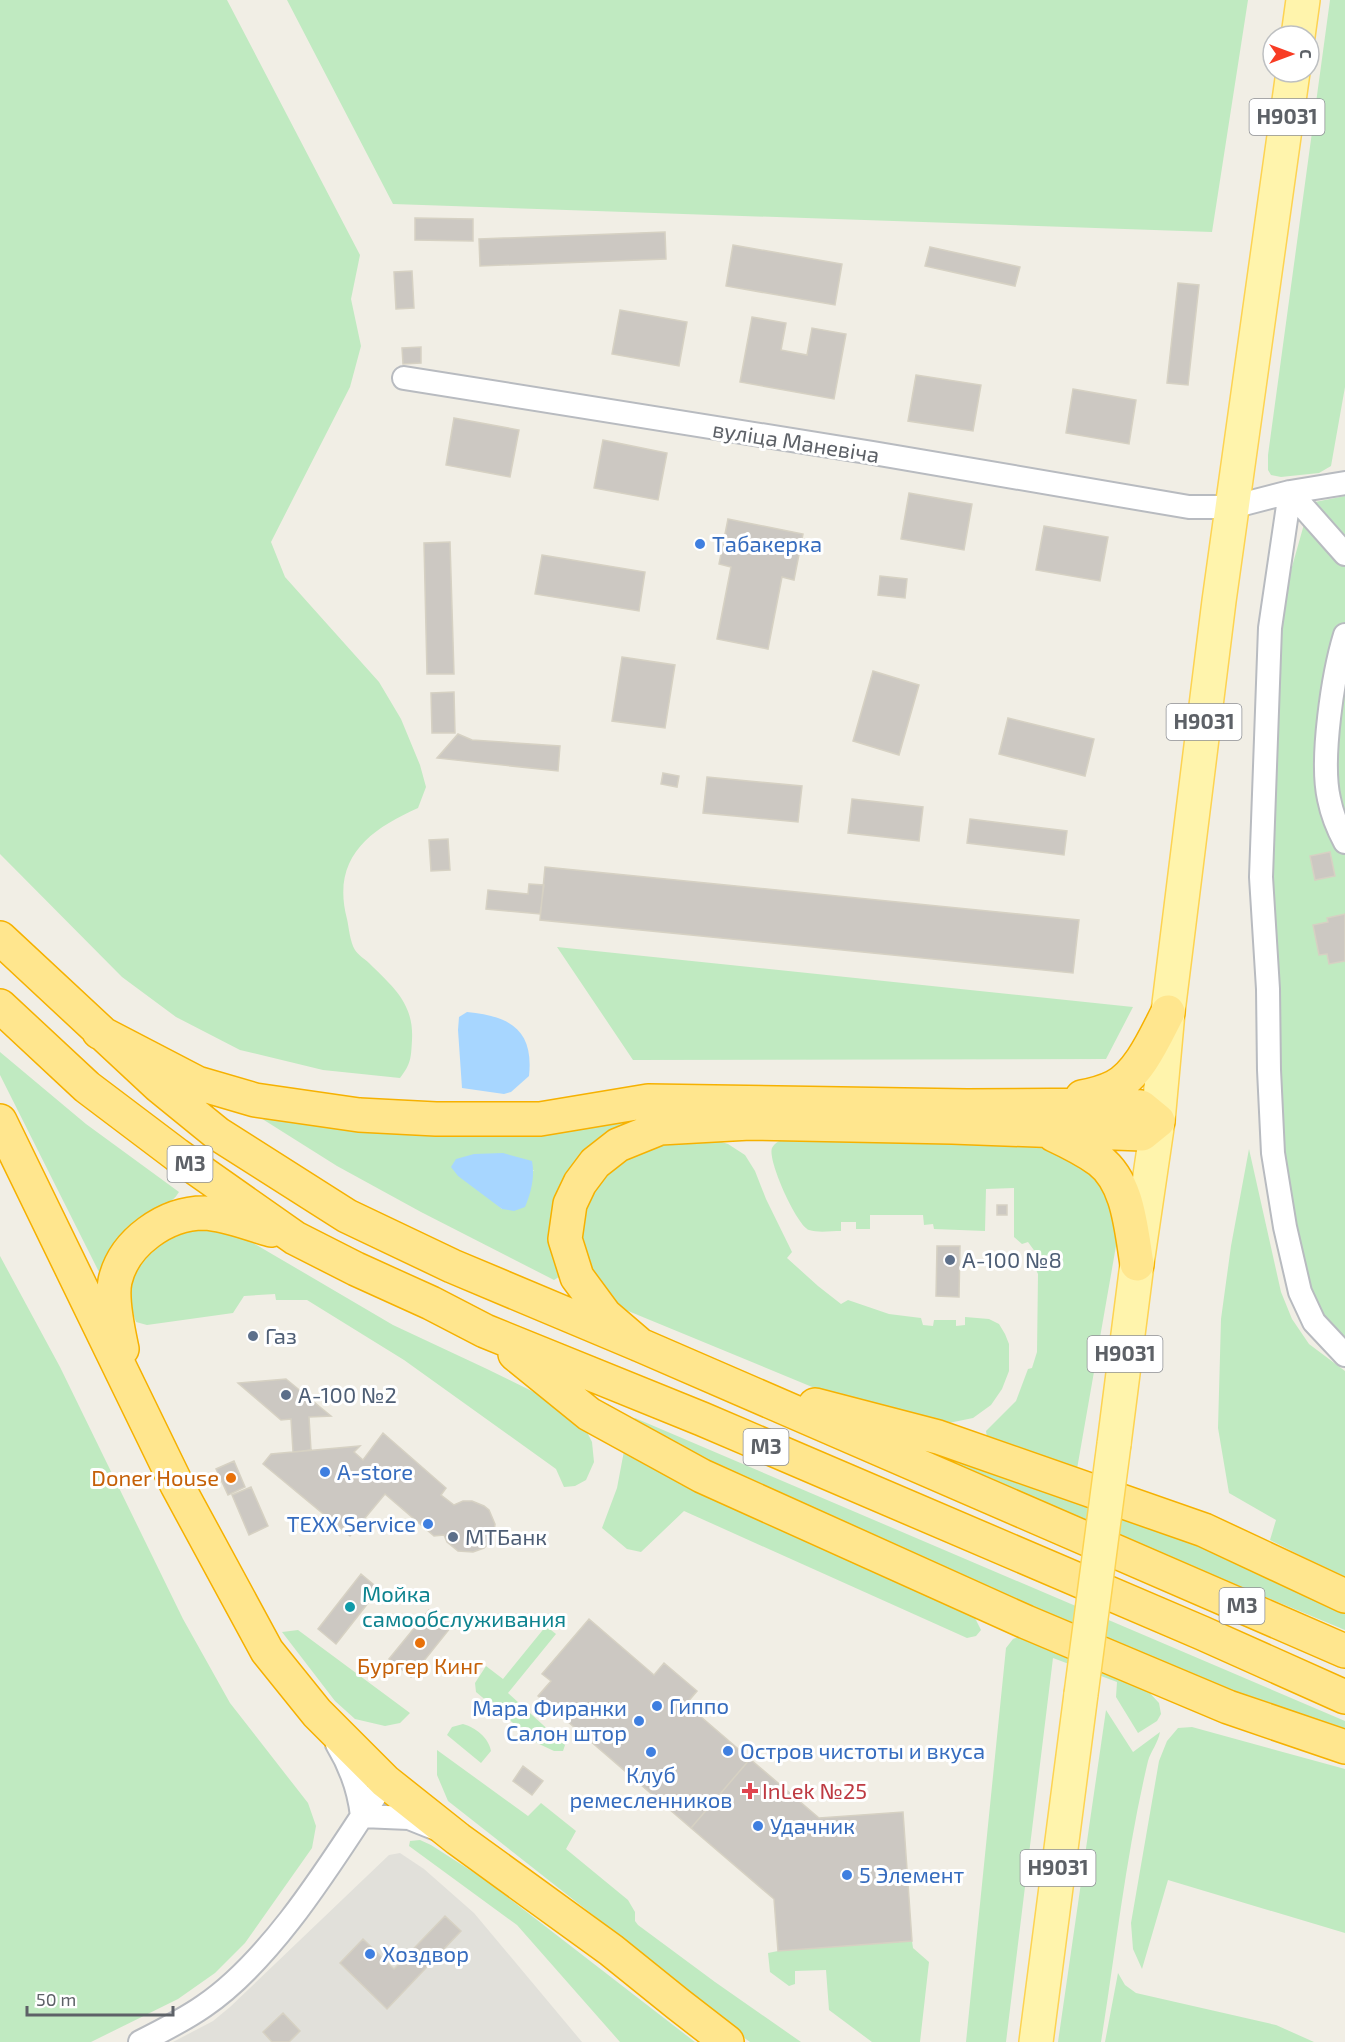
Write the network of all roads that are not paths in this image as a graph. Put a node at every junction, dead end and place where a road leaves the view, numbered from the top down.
1 (1303, 0) edge
2 (1300, 24) edge
3 (1291, 84) edge
4 (404, 378) dead end
5 (1345, 483) edge
6 (1290, 492) junction
7 (1232, 507) junction
8 (1345, 554) edge
9 (1345, 635) edge
10 (1345, 842) edge
11 (0, 938) edge
12 (0, 1006) edge
13 (1168, 1011) junction
14 (99, 1032) junction
15 (1046, 1119) junction
16 (0, 1121) edge
17 (1158, 1121) junction
18 (295, 1238) junction
19 (1137, 1264) junction
20 (485, 1331) junction
21 (640, 1345) junction
22 (1345, 1355) edge
23 (128, 1382) junction
24 (736, 1387) junction
25 (1345, 1596) edge
26 (1345, 1651) edge
27 (1345, 1697) edge
28 (317, 1713) junction
29 (1345, 1747) edge
30 (386, 1781) junction
31 (362, 1816) junction
32 (458, 1839) junction
33 (140, 2042) edge
34 (727, 2042) edge
35 (1036, 2042) edge

1 - 2 main road
3 - 7 main road, Н9031
4 - 7 street, вуліца Маневіча
5 - 6 street, вуліца Маневіча
6 - 7 street, вуліца Маневіча
6 - 8 street
6 - 22 street
7 - 13 main road, Н9031
9 - 10 street
11 - 14 highway, М3
12 - 18 highway, М3
13 - 15 highway
13 - 17 main road, Н9031
14 - 15 highway
14 - 21 highway, М3
15 - 17 highway
15 - 19 highway
15 - 21 highway
16 - 23 highway
17 - 19 main road, Н9031
18 - 20 highway, М3
18 - 23 highway
19 - 35 main road, Н9031, bridge
20 - 27 highway, М3
20 - 29 highway
21 - 24 highway, М3
23 - 28 highway
24 - 25 highway
24 - 26 highway, М3
28 - 30 highway
28 - 31 street
30 - 31 street
30 - 32 highway
31 - 32 street
31 - 33 street
32 - 34 highway

